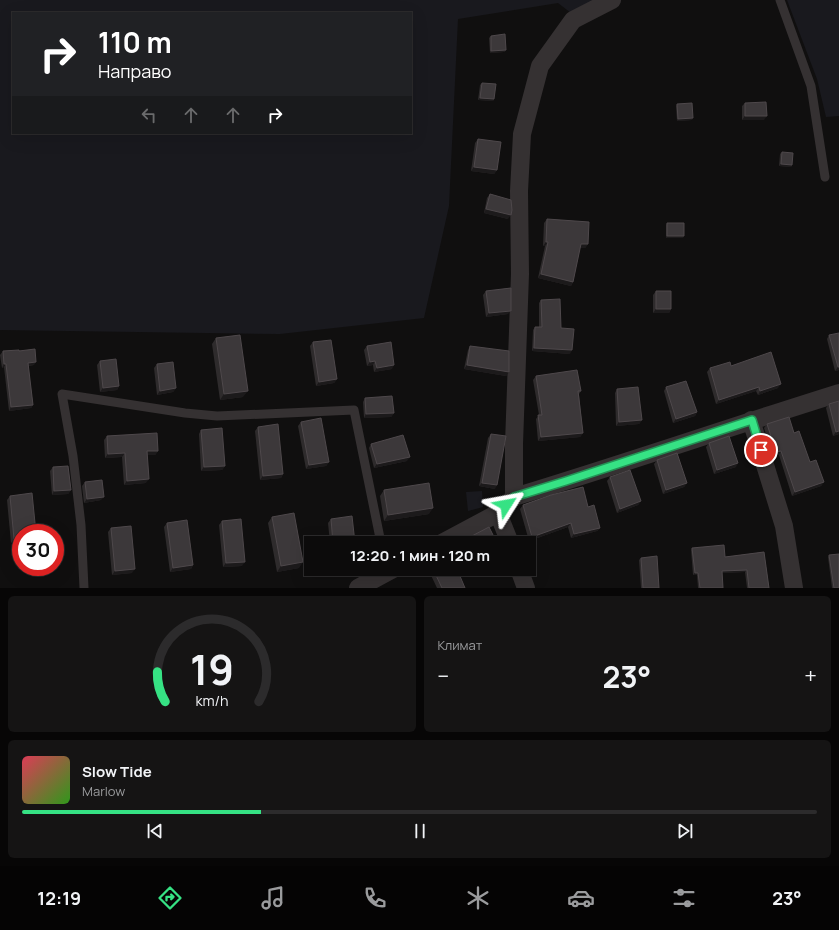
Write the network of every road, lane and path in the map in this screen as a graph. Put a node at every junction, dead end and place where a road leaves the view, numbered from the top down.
1 (612, 0) edge
2 (780, 0) edge
3 (825, 177) dead end
4 (839, 393) edge
5 (752, 420) junction
6 (514, 497) junction
7 (498, 513) junction
8 (380, 536) edge
9 (455, 536) edge
10 (507, 536) edge
11 (379, 576) edge
12 (522, 576) edge
13 (84, 588) edge
14 (358, 588) edge
15 (526, 588) edge
16 (794, 588) edge

1 - 6 street
2 - 3 lane
4 - 5 street
5 - 6 street
5 - 16 street
6 - 7 street
7 - 9 street
7 - 10 street
8 - 13 lane
11 - 14 street
12 - 15 street

